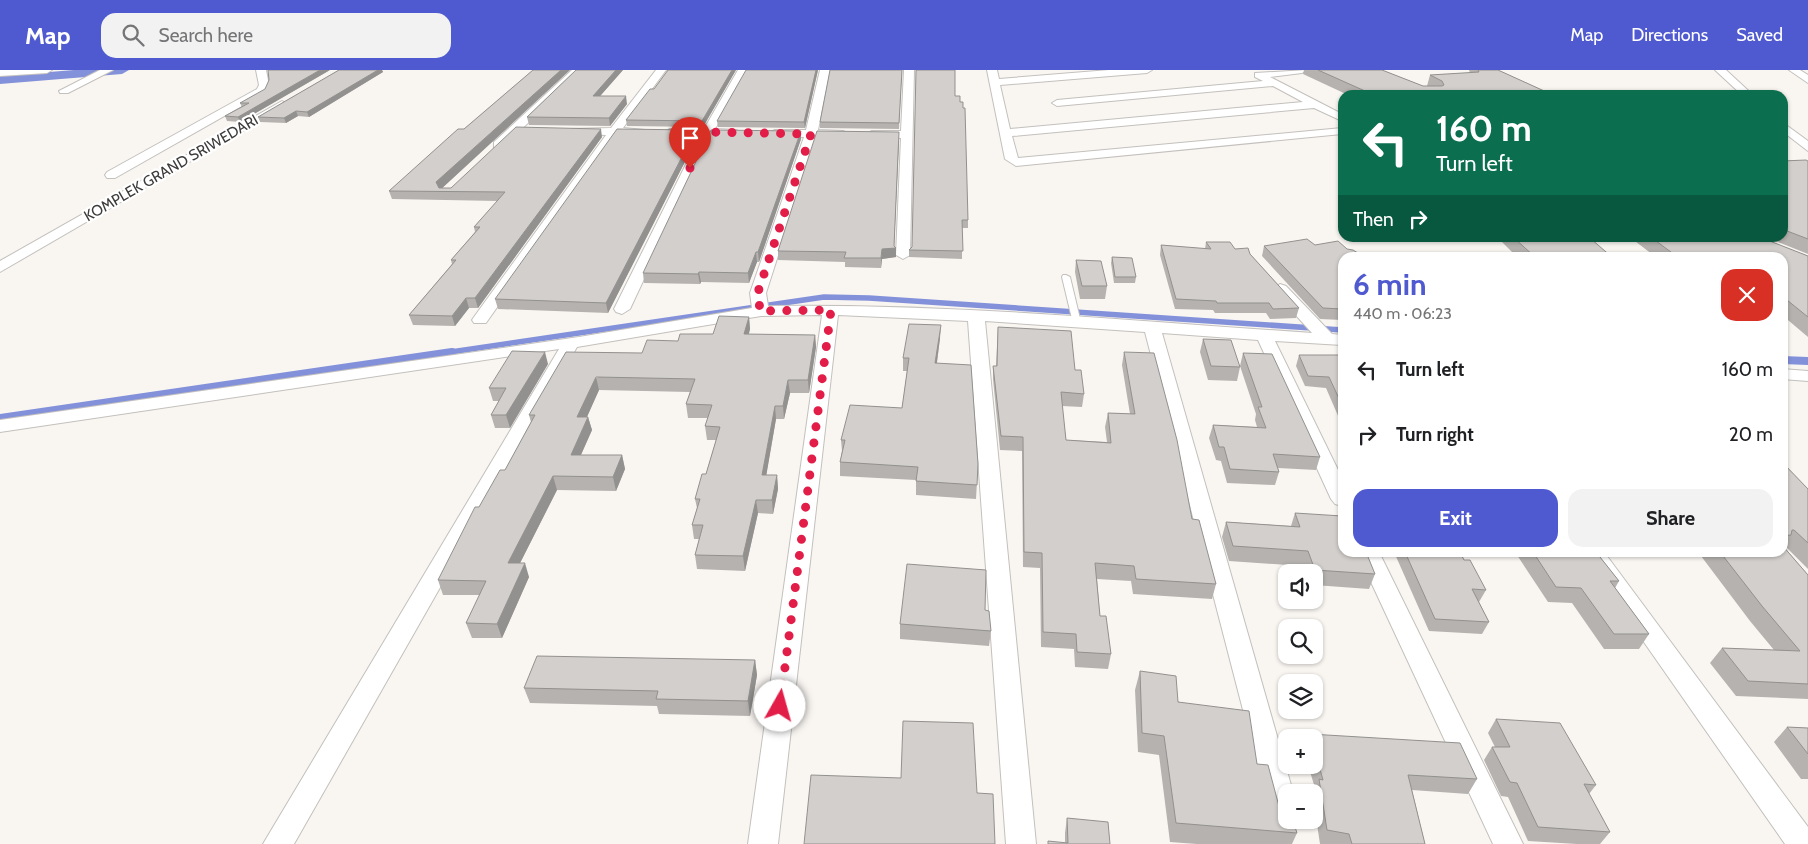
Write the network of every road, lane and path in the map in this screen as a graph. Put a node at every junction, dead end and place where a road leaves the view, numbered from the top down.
1 (47, 70) edge
2 (261, 70) edge
3 (578, 70) edge
4 (661, 70) edge
5 (743, 70) edge
6 (825, 70) edge
7 (909, 70) edge
8 (992, 70) edge
9 (1147, 70) edge
10 (1302, 70) edge
11 (1720, 70) edge
12 (1794, 70) edge
13 (105, 72) edge
14 (1255, 72) edge
15 (0, 73) edge
16 (1808, 80) edge
17 (994, 82) junction
18 (1275, 84) junction
19 (1742, 90) edge
20 (64, 91) dead end
21 (290, 100) edge
22 (1057, 103) dead end
23 (1316, 104) junction
24 (1338, 116) edge
25 (514, 130) junction
26 (532, 130) edge
27 (1788, 130) edge
28 (559, 131) edge
29 (1338, 131) edge
30 (614, 132) junction
31 (707, 132) junction
32 (745, 133) edge
33 (764, 133) edge
34 (1006, 133) junction
35 (811, 134) junction
36 (908, 135) junction
37 (1808, 146) edge
38 (487, 155) edge
39 (111, 175) dead end
40 (903, 255) dead end
41 (0, 267) edge
42 (1267, 274) edge
43 (1066, 277) dead end
44 (760, 304) junction
45 (622, 309) dead end
46 (831, 310) junction
47 (976, 316) junction
48 (480, 320) dead end
49 (1076, 321) junction
50 (1152, 328) junction
51 (1326, 334) edge
52 (1264, 335) junction
53 (576, 341) junction
54 (1788, 374) edge
55 (1808, 376) edge
56 (0, 426) edge
57 (1338, 491) edge
58 (1370, 557) edge
59 (1596, 557) edge
60 (1278, 790) edge
61 (1289, 829) edge
62 (278, 844) edge
63 (763, 844) edge
64 (1021, 844) edge
65 (1293, 844) edge
66 (1508, 844) edge
67 (1802, 844) edge

1 - 15 street
2 - 39 street
3 - 25 street
4 - 30 street
5 - 31 street
6 - 35 street
7 - 36 street
8 - 17 street
9 - 17 street
10 - 14 street
11 - 19 street
12 - 16 street
13 - 20 street
14 - 18 street
17 - 34 street
18 - 22 street
18 - 23 street
21 - 41 street, KOMPLEK GRAND SRIWEDARI
23 - 24 street
23 - 34 street
25 - 26 street
25 - 38 street
27 - 37 street
28 - 30 street
29 - 34 street
30 - 31 street
30 - 48 street
31 - 32 street
31 - 45 street
33 - 35 street
35 - 36 street
35 - 44 street
36 - 40 street
42 - 51 street
43 - 49 lane
44 - 46 street
44 - 53 street
46 - 47 street
46 - 63 street
47 - 49 street
47 - 64 street
49 - 50 street
50 - 52 street
50 - 60 street
51 - 52 street
52 - 57 street
53 - 56 street
53 - 62 street
54 - 55 street
58 - 66 street
59 - 67 street
61 - 65 street

